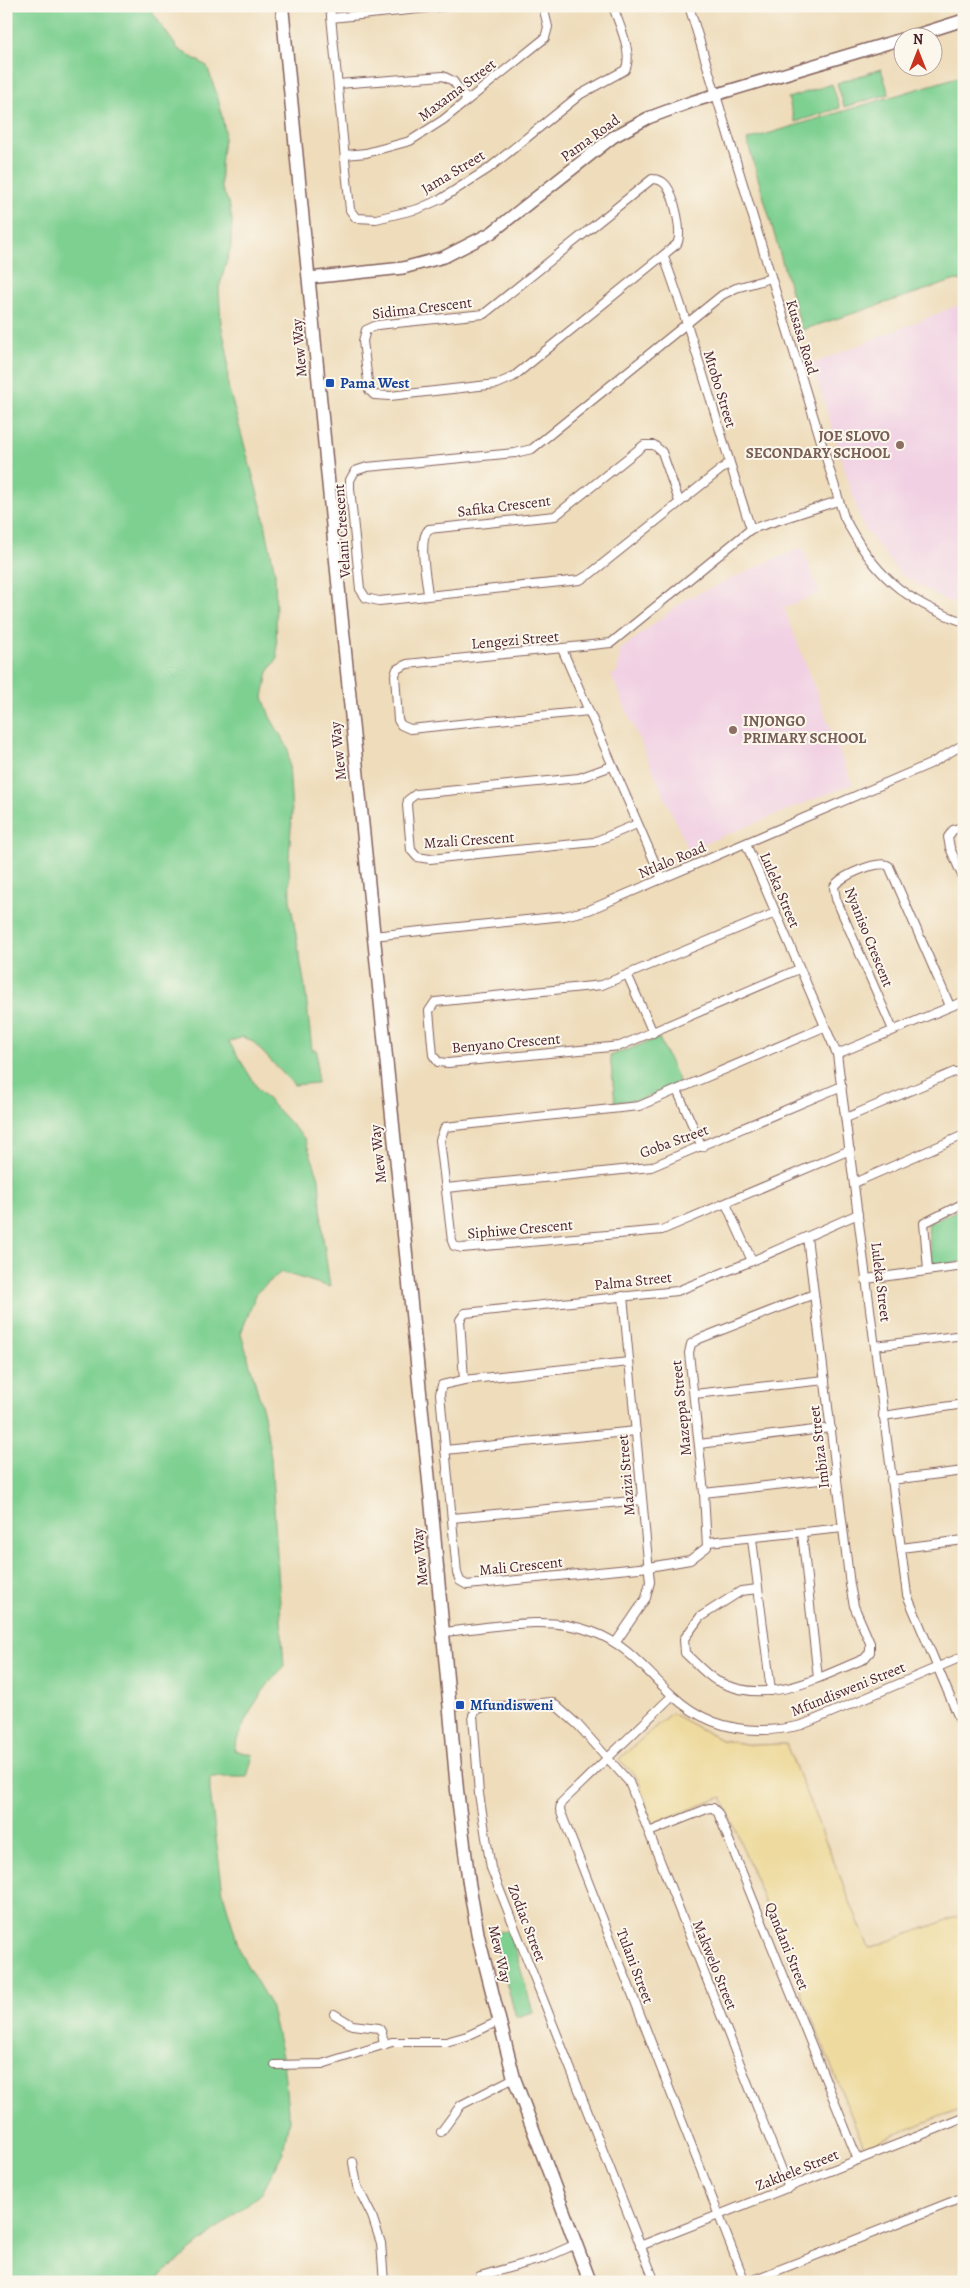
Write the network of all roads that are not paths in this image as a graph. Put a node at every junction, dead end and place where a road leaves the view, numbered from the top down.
1 (282, 6) edge
2 (330, 6) edge
3 (448, 6) edge
4 (544, 6) edge
5 (613, 6) edge
6 (689, 6) edge
7 (332, 18) junction
8 (964, 20) edge
9 (939, 28) edge
10 (892, 42) edge
11 (338, 84) junction
12 (715, 96) junction
13 (467, 100) junction
14 (345, 155) junction
15 (664, 257) junction
16 (309, 278) junction
17 (770, 278) junction
18 (686, 325) junction
19 (729, 462) junction
20 (679, 501) junction
21 (838, 501) junction
22 (751, 530) junction
23 (428, 595) junction
24 (964, 622) edge
25 (562, 649) junction
26 (589, 711) junction
27 (964, 744) edge
28 (612, 766) junction
29 (637, 824) junction
30 (964, 826) edge
31 (746, 844) junction
32 (662, 879) junction
33 (964, 880) edge
34 (775, 913) junction
35 (373, 936) junction
36 (799, 969) junction
37 (628, 976) junction
38 (964, 1001) edge
39 (950, 1006) junction
40 (824, 1027) junction
41 (893, 1030) junction
42 (653, 1033) junction
43 (837, 1054) junction
44 (964, 1072) edge
45 (842, 1086) junction
46 (677, 1090) junction
47 (846, 1118) junction
48 (964, 1135) edge
49 (702, 1147) junction
50 (850, 1150) junction
51 (854, 1183) junction
52 (446, 1188) junction
53 (964, 1203) edge
54 (726, 1204) junction
55 (858, 1214) junction
56 (807, 1237) junction
57 (752, 1262) junction
58 (964, 1266) edge
59 (928, 1270) junction
60 (866, 1279) junction
61 (814, 1294) junction
62 (623, 1296) junction
63 (964, 1335) edge
64 (875, 1346) junction
65 (629, 1362) junction
66 (464, 1380) junction
67 (825, 1380) junction
68 (694, 1394) junction
69 (964, 1404) edge
70 (884, 1416) junction
71 (831, 1428) junction
72 (636, 1431) junction
73 (699, 1444) junction
74 (445, 1450) junction
75 (964, 1471) edge
76 (837, 1478) junction
77 (891, 1480) junction
78 (704, 1493) junction
79 (642, 1500) junction
80 (452, 1518) junction
81 (843, 1528) junction
82 (802, 1533) junction
83 (752, 1539) junction
84 (964, 1540) edge
85 (708, 1542) junction
86 (901, 1548) junction
87 (649, 1567) junction
88 (758, 1589) junction
89 (443, 1632) junction
90 (616, 1642) junction
91 (964, 1656) edge
92 (937, 1667) junction
93 (818, 1678) junction
94 (771, 1691) junction
95 (672, 1696) junction
96 (964, 1729) edge
97 (607, 1758) junction
98 (648, 1832) junction
99 (334, 2014) dead end
100 (499, 2021) junction
101 (384, 2045) junction
102 (275, 2065) dead end
103 (514, 2078) junction
104 (964, 2118) edge
105 (442, 2132) dead end
106 (858, 2160) junction
107 (354, 2162) dead end
108 (788, 2188) junction
109 (964, 2197) edge
110 (718, 2216) junction
111 (576, 2244) junction
112 (640, 2246) junction
113 (480, 2276) dead end
114 (964, 2278) edge
115 (384, 2282) edge
116 (590, 2282) edge
117 (655, 2282) edge
118 (747, 2282) edge
119 (955, 2282) edge

1 - 16 main road, Mew Way
2 - 7 street, Jama Street
3 - 7 street
4 - 13 street, Maxama Street
5 - 14 street, Jama Street
6 - 12 street, Kusasa Road
7 - 11 street, Jama Street
8 - 9 street
10 - 12 street, Pama Road
11 - 13 street
11 - 14 street, Jama Street
12 - 16 street, Pama Road
12 - 17 street, Kusasa Road
13 - 14 street, Maxama Street
15 - 15 street, Sidima Crescent
15 - 18 street, Mtobo Street
16 - 35 main road, Mew Way
17 - 18 street, Velani Crescent
17 - 21 street, Kusasa Road
18 - 19 street, Mtobo Street
18 - 23 street, Velani Crescent
19 - 20 street, Velani Crescent
19 - 22 street, Mtobo Street
20 - 23 street, Velani Crescent
20 - 23 street, Safika Crescent
21 - 22 street, Lengezi Street
21 - 24 street, Kusasa Road
22 - 25 street, Lengezi Street
25 - 26 street
25 - 26 street, Lengezi Street
26 - 28 street
27 - 31 street, Ntlalo Road
28 - 29 street
28 - 29 street, Mzali Crescent
29 - 32 street
30 - 33 street
31 - 32 street, Ntlalo Road
31 - 34 street, Luleka Street
32 - 35 street, Ntlalo Road
34 - 36 street, Luleka Street
34 - 37 street, Benyano Crescent
35 - 89 main road, Mew Way
36 - 40 street, Luleka Street
36 - 42 street, Benyano Crescent
37 - 42 street
37 - 42 street, Benyano Crescent
38 - 39 street
39 - 41 street
39 - 41 street, Nyaniso Crescent
40 - 43 street, Luleka Street
40 - 46 street, Siphiwe Crescent
41 - 43 street
43 - 45 street, Luleka Street
44 - 47 street
45 - 47 street, Luleka Street
45 - 49 street, Goba Street
46 - 49 street
46 - 52 street, Siphiwe Crescent
47 - 50 street, Luleka Street
48 - 51 street
49 - 52 street, Goba Street
50 - 51 street, Luleka Street
50 - 54 street, Siphiwe Crescent
51 - 55 street, Luleka Street
52 - 54 street, Siphiwe Crescent
53 - 59 street
54 - 57 street
55 - 56 street, Palma Street
55 - 60 street, Luleka Street
56 - 57 street, Palma Street
56 - 61 street, Imbiza Street
57 - 62 street, Palma Street
58 - 59 street
59 - 60 street
60 - 64 street, Luleka Street
61 - 67 street, Imbiza Street
61 - 68 street, Mazeppa Street
62 - 65 street, Mazizi Street
62 - 66 street, Palma Street
63 - 64 street
64 - 70 street, Luleka Street
65 - 66 street, Mali Crescent
65 - 72 street, Mazizi Street
66 - 74 street, Mali Crescent
67 - 68 street
67 - 71 street, Imbiza Street
68 - 73 street, Mazeppa Street
69 - 70 street
70 - 77 street, Luleka Street
71 - 73 street
71 - 76 street, Imbiza Street
72 - 74 street
72 - 79 street, Mazizi Street
73 - 78 street, Mazeppa Street
74 - 80 street, Mali Crescent
75 - 77 street
76 - 78 street
76 - 81 street, Imbiza Street
77 - 86 street, Luleka Street
78 - 85 street, Mazeppa Street
79 - 80 street
79 - 87 street, Mazizi Street
80 - 87 street, Mali Crescent
81 - 82 street
81 - 93 street, Imbiza Street
82 - 83 street
82 - 93 street
83 - 85 street
83 - 88 street
84 - 86 street
85 - 87 street, Mali Crescent
86 - 92 street, Luleka Street
87 - 90 street, Mazizi Street
88 - 94 street
88 - 94 street
89 - 90 street, Mfundisweni Street
89 - 100 main road, Mew Way
90 - 95 street, Mfundisweni Street
91 - 92 street, Mfundisweni Street
92 - 95 street, Mfundisweni Street
92 - 96 street, Luleka Street
93 - 94 street
95 - 97 street, Tulani Street
97 - 98 street, Makwelo Street
97 - 110 street, Tulani Street
97 - 112 street, Zodiac Street
98 - 106 street, Qandani Street
98 - 108 street, Makwelo Street
99 - 101 street
100 - 101 street
100 - 103 main road, Mew Way
101 - 102 street
103 - 105 street
103 - 111 main road, Mew Way
104 - 106 street, Zakhele Street
106 - 108 street, Zakhele Street
107 - 115 street
108 - 110 street, Zakhele Street
109 - 118 street
110 - 112 street, Zakhele Street
110 - 118 street, Tulani Street
111 - 113 street
111 - 116 main road, Mew Way
112 - 117 street, Zodiac Street
114 - 119 street

